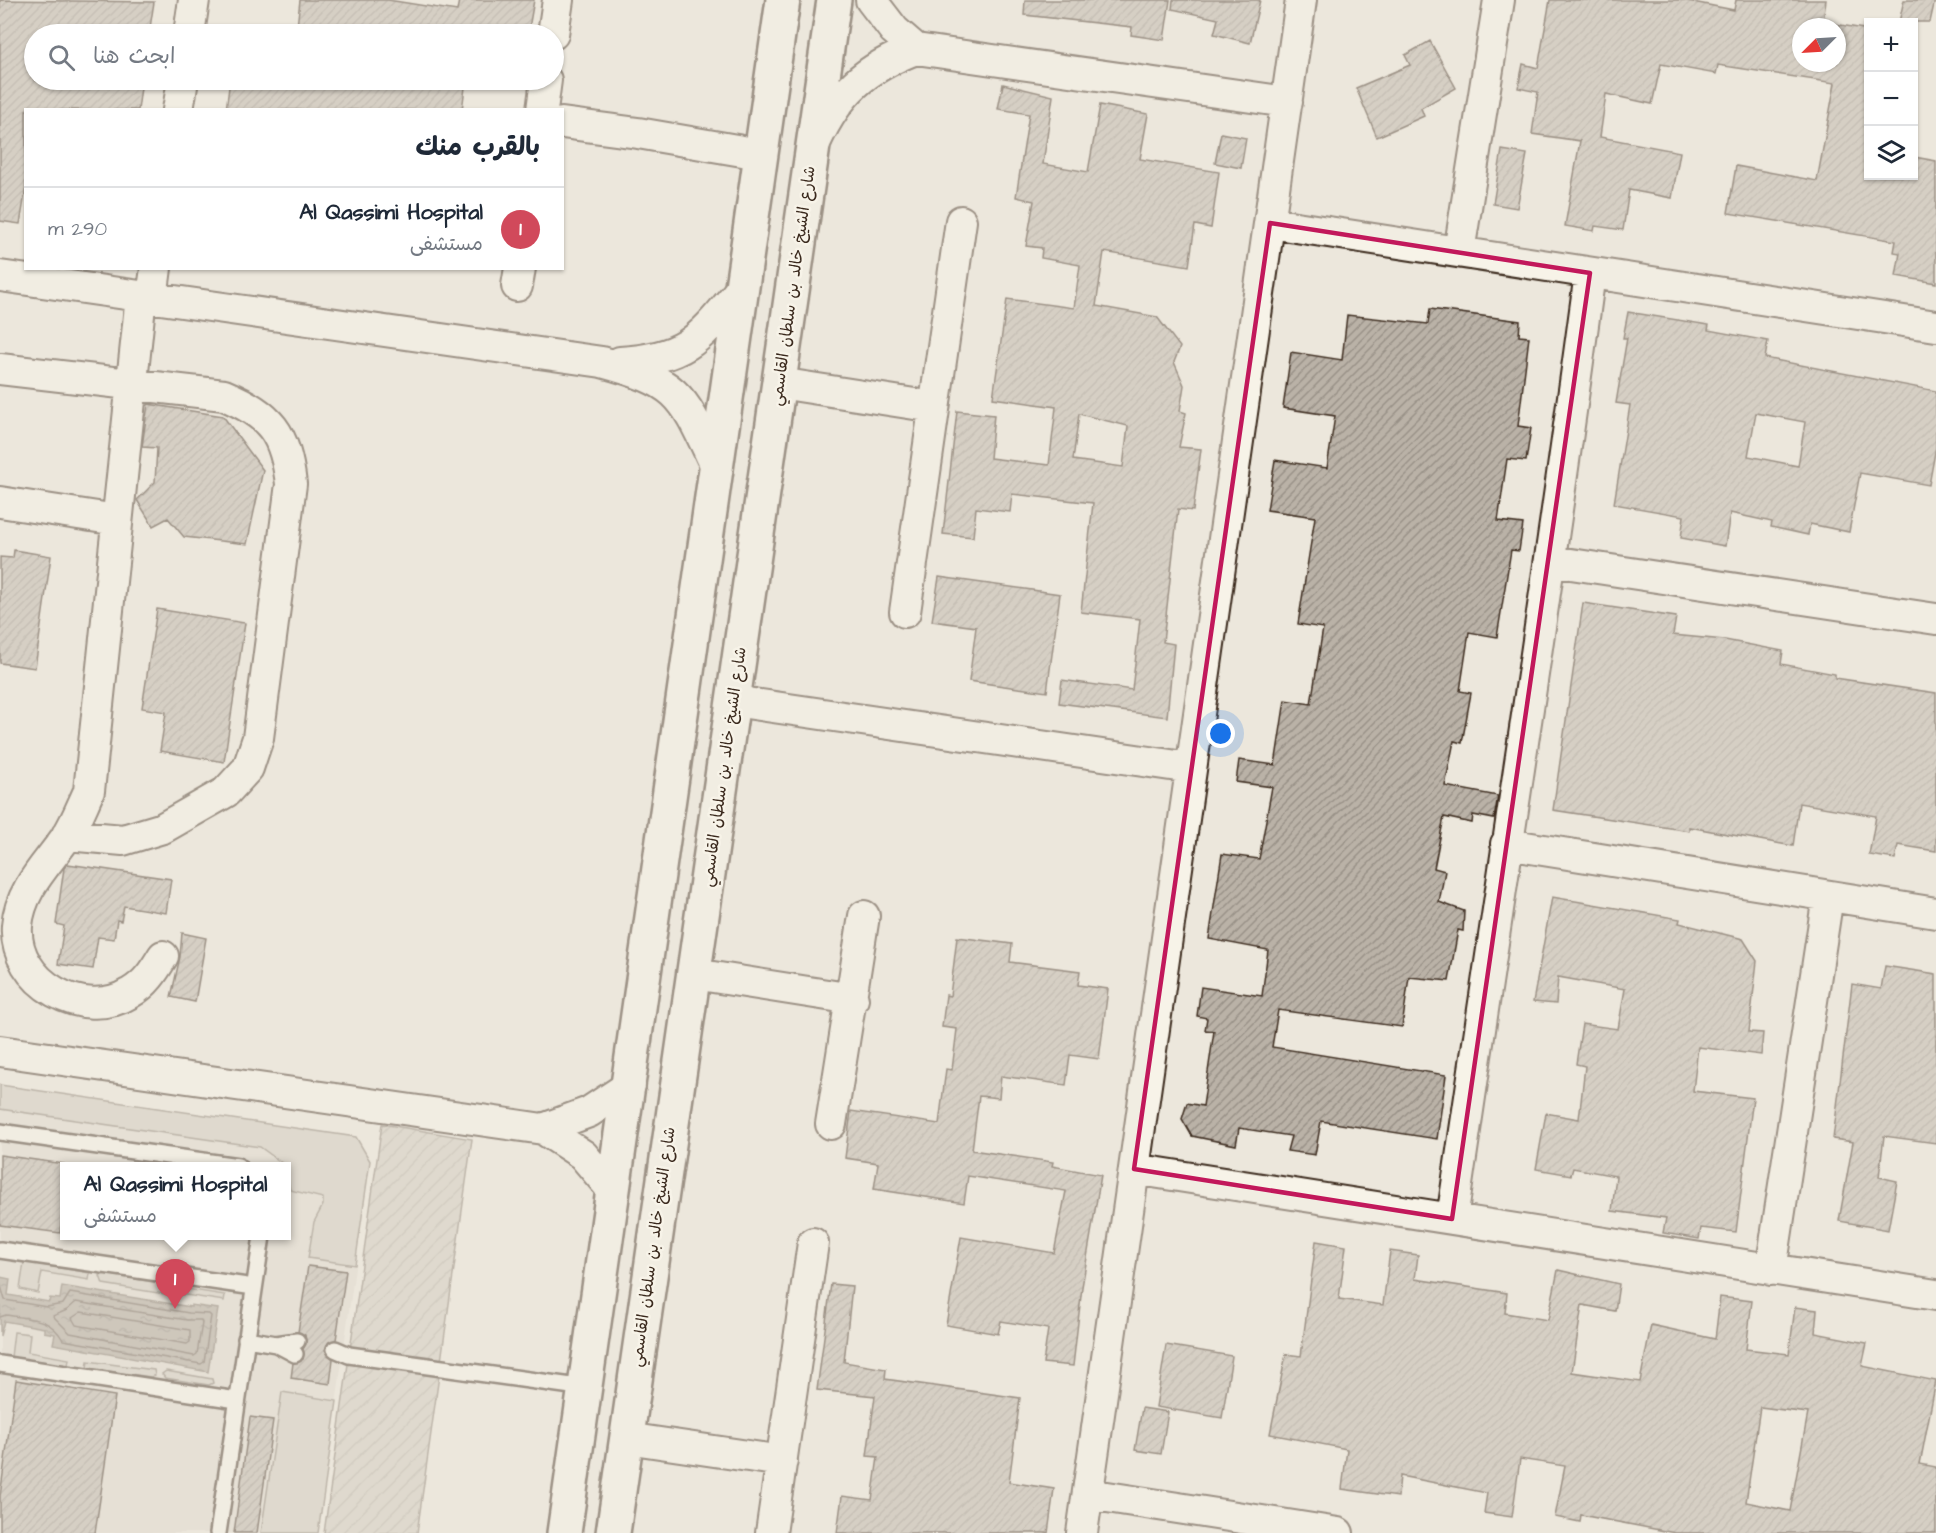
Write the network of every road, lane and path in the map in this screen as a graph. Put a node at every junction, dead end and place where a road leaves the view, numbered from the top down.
1 (194, 0) edge
2 (558, 0) edge
3 (783, 0) edge
4 (834, 0) edge
5 (871, 0) edge
6 (1301, 0) edge
7 (1499, 0) edge
8 (190, 24) edge
9 (554, 24) edge
10 (916, 49) junction
11 (181, 90) edge
12 (545, 90) edge
13 (1287, 102) junction
14 (178, 108) edge
15 (542, 108) edge
16 (564, 123) edge
17 (814, 146) junction
18 (760, 154) junction
19 (961, 221) dead end
20 (1270, 223) junction
21 (1459, 252) junction
22 (155, 270) edge
23 (1590, 273) junction
24 (0, 276) edge
25 (741, 289) junction
26 (146, 297) junction
27 (1936, 326) edge
28 (602, 362) junction
29 (0, 369) edge
30 (130, 383) junction
31 (779, 383) junction
32 (934, 407) junction
33 (715, 464) junction
34 (0, 502) edge
35 (117, 520) junction
36 (1551, 561) junction
37 (905, 612) dead end
38 (1936, 619) edge
39 (733, 701) junction
40 (1191, 768) junction
41 (67, 835) junction
42 (1506, 844) junction
43 (1828, 896) junction
44 (1936, 913) edge
45 (864, 916) dead end
46 (163, 956) dead end
47 (694, 974) junction
48 (853, 999) junction
49 (640, 1014) junction
50 (0, 1051) edge
51 (630, 1085) junction
52 (831, 1124) dead end
53 (543, 1129) junction
54 (0, 1132) edge
55 (669, 1135) junction
56 (204, 1162) edge
57 (1134, 1168) junction
58 (614, 1192) junction
59 (1452, 1219) junction
60 (261, 1240) edge
61 (813, 1243) dead end
62 (0, 1250) edge
63 (1771, 1270) junction
64 (254, 1287) junction
65 (1936, 1295) edge
66 (246, 1339) junction
67 (296, 1348) dead end
68 (337, 1353) dead end
69 (0, 1364) edge
70 (585, 1388) junction
71 (237, 1400) junction
72 (626, 1438) junction
73 (782, 1461) junction
74 (1088, 1494) junction
75 (218, 1533) edge
76 (564, 1533) edge
77 (613, 1533) edge
78 (771, 1533) edge
79 (1082, 1533) edge
80 (1338, 1533) edge

1 - 8 street
2 - 9 street
3 - 18 main road
4 - 17 main road, شارع الشيخ خالد بن سلطان القاسمي
5 - 10 street
6 - 13 street
7 - 21 street
10 - 13 street
10 - 17 street
11 - 14 street
12 - 15 street
13 - 20 street
16 - 18 street
17 - 31 main road, شارع الشيخ خالد بن سلطان القاسمي
18 - 25 main road
19 - 32 street
20 - 21 street
20 - 40 street
21 - 23 street
22 - 26 street
23 - 27 street
23 - 36 street
24 - 26 street
25 - 28 street
25 - 33 main road
26 - 28 street
26 - 30 street
28 - 33 street
29 - 30 street
30 - 35 street
30 - 41 street
31 - 32 street
31 - 39 main road, شارع الشيخ خالد بن سلطان القاسمي
32 - 37 street
33 - 49 main road
34 - 35 street
35 - 41 street
36 - 38 street
36 - 42 street
39 - 40 street
39 - 47 main road, شارع الشيخ خالد بن سلطان القاسمي
40 - 57 street
41 - 46 street
42 - 43 street
42 - 59 street
43 - 44 street
43 - 63 street
45 - 48 street
47 - 48 street
47 - 55 main road, شارع الشيخ خالد بن سلطان القاسمي
48 - 52 street
49 - 51 main road
49 - 55 main road
50 - 53 street
51 - 53 street
51 - 58 main road
53 - 58 street
54 - 56 lane
55 - 72 main road, شارع الشيخ خالد بن سلطان القاسمي
57 - 59 street
57 - 74 street
58 - 70 main road
59 - 63 street
60 - 64 lane
61 - 73 street
62 - 64 lane
63 - 65 street
64 - 66 lane
66 - 67 lane
66 - 71 lane
68 - 70 lane
69 - 71 lane
70 - 76 main road
71 - 75 lane
72 - 73 street
72 - 77 main road, شارع الشيخ خالد بن سلطان القاسمي
73 - 78 street
74 - 79 street
74 - 80 street

